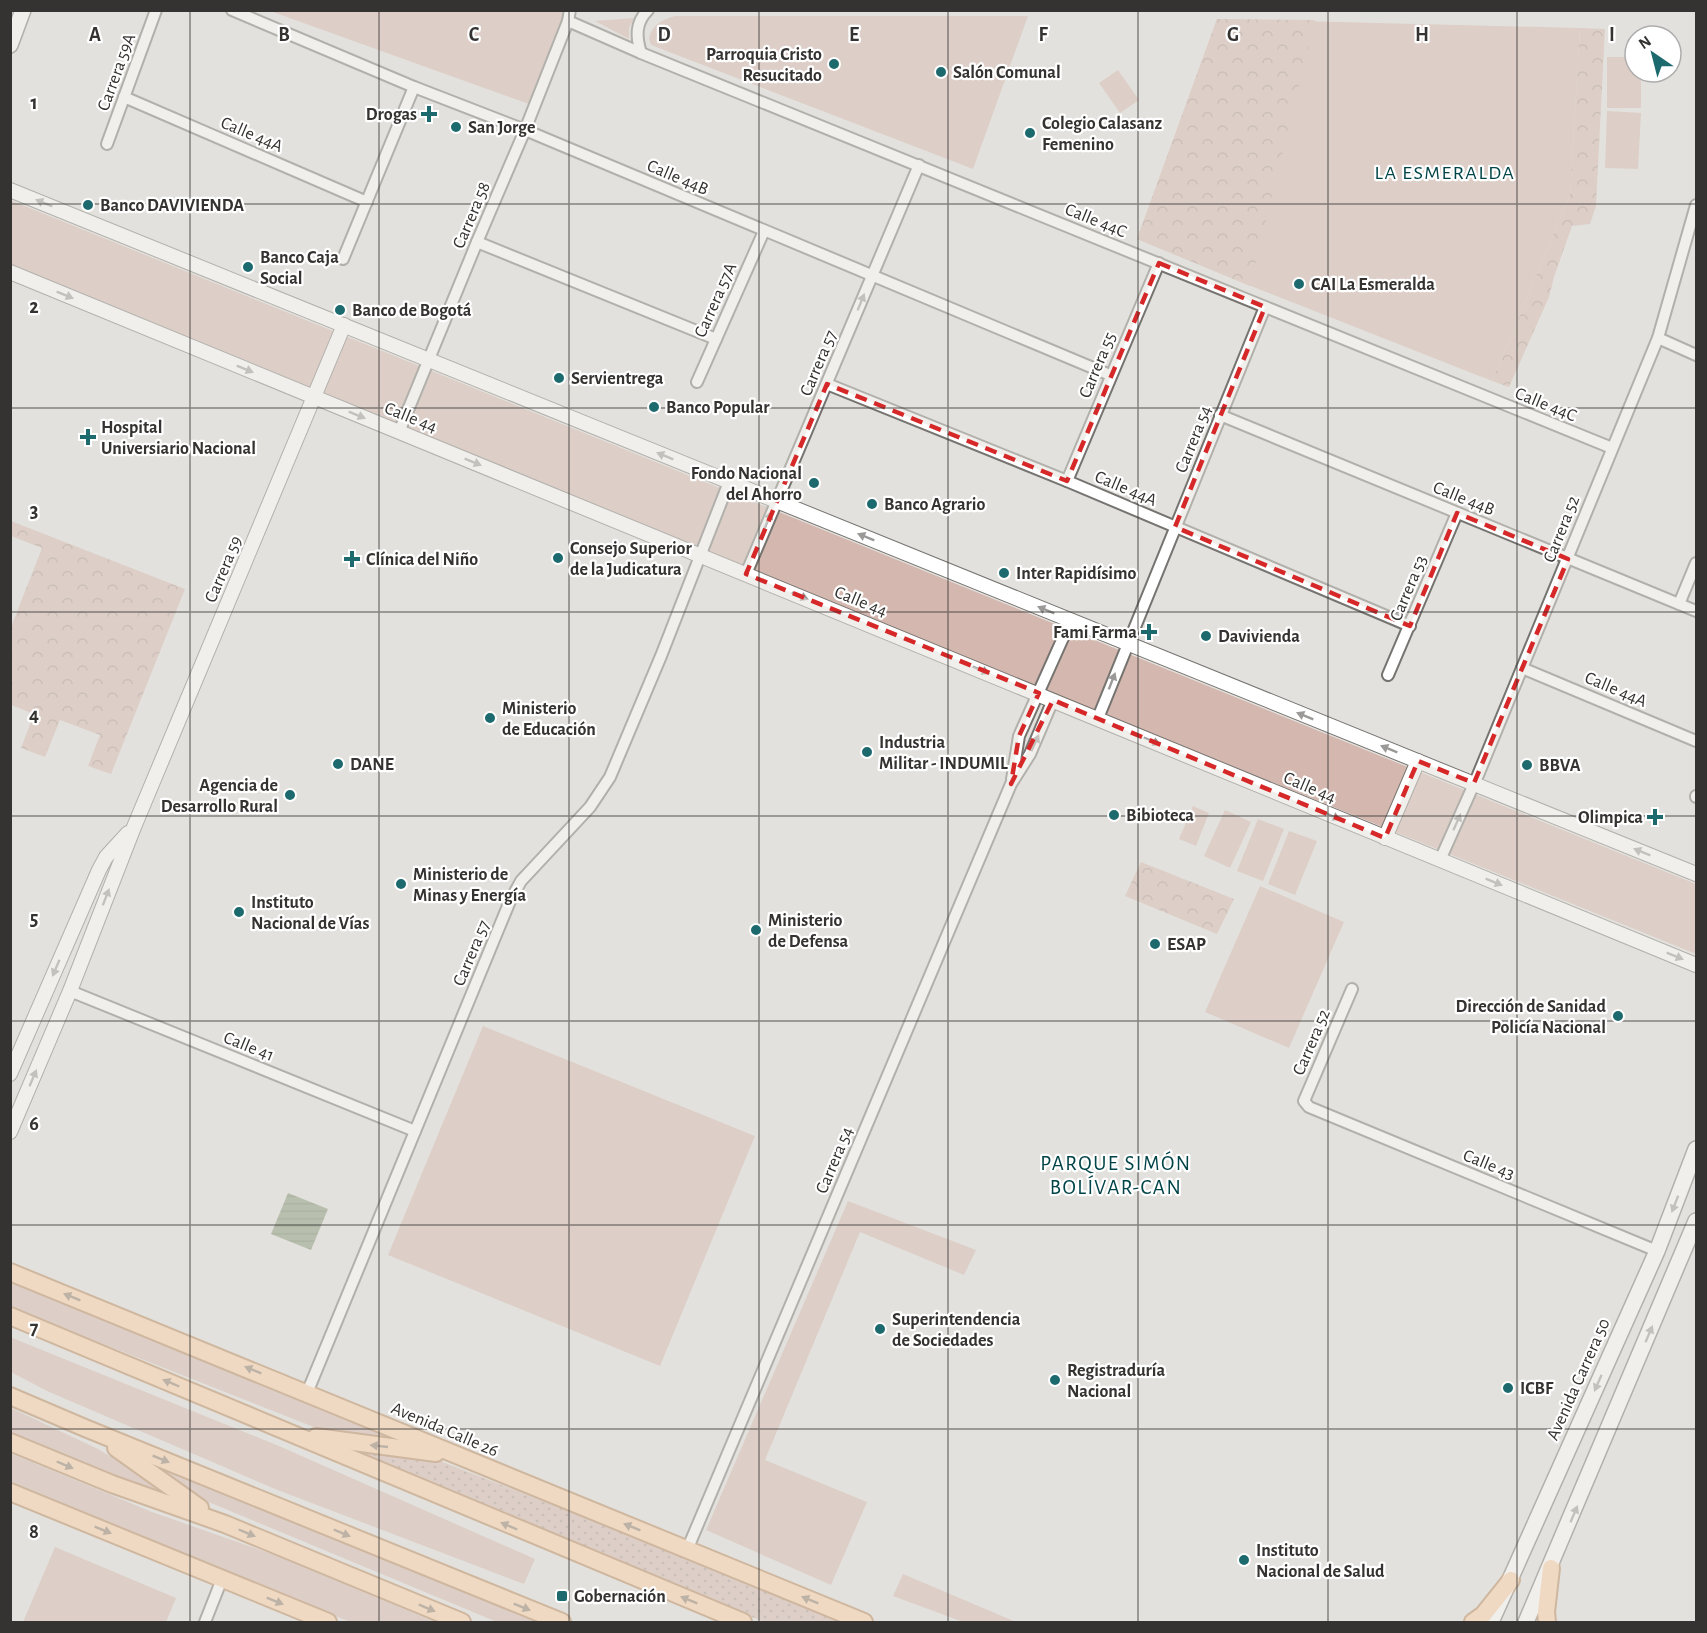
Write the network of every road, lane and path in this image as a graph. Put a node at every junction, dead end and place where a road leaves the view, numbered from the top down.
1 (23, 10) edge
2 (156, 10) edge
3 (232, 10) edge
4 (648, 10) edge
5 (569, 16) edge
6 (10, 45) edge
7 (641, 53) junction
8 (414, 87) junction
9 (124, 98) junction
10 (525, 130) junction
11 (107, 144) dead end
12 (919, 165) junction
13 (10, 190) edge
14 (367, 201) junction
15 (1696, 205) edge
16 (764, 231) junction
17 (477, 242) junction
18 (343, 259) dead end
19 (1159, 263) junction
20 (10, 272) edge
21 (871, 277) junction
22 (1265, 307) junction
23 (344, 325) junction
24 (1659, 338) junction
25 (716, 339) junction
26 (1696, 355) edge
27 (430, 360) junction
28 (1110, 375) junction
29 (697, 381) dead end
30 (827, 384) junction
31 (314, 397) junction
32 (1220, 415) junction
33 (399, 432) junction
34 (1612, 448) junction
35 (1067, 481) junction
36 (729, 482) junction
37 (776, 501) junction
38 (1457, 513) junction
39 (1175, 527) junction
40 (700, 555) junction
41 (1568, 559) junction
42 (1696, 563) edge
43 (746, 574) junction
44 (1679, 604) junction
45 (1696, 611) edge
46 (1071, 620) junction
47 (1410, 626) junction
48 (1127, 643) junction
49 (1522, 668) junction
50 (1388, 675) dead end
51 (1039, 693) junction
52 (1053, 700) junction
53 (1098, 718) junction
54 (1696, 741) edge
55 (1418, 761) junction
56 (1474, 783) junction
57 (1011, 784) junction
58 (134, 827) junction
59 (1385, 838) junction
60 (1440, 860) junction
61 (1696, 874) edge
62 (1696, 965) edge
63 (1352, 989) dead end
64 (70, 991) junction
65 (10, 1074) edge
66 (1309, 1107) joint
67 (415, 1131) junction
68 (10, 1132) edge
69 (1696, 1149) edge
70 (1696, 1221) edge
71 (1657, 1251) junction
72 (10, 1272) edge
73 (10, 1316) edge
74 (307, 1392) junction
75 (10, 1396) edge
76 (85, 1428) junction
77 (283, 1430) junction
78 (10, 1442) edge
79 (458, 1456) junction
80 (10, 1492) edge
81 (225, 1524) junction
82 (687, 1550) junction
83 (1551, 1568) junction
84 (222, 1579) junction
85 (1511, 1580) junction
86 (205, 1623) edge
87 (328, 1623) edge
88 (462, 1623) edge
89 (562, 1623) edge
90 (743, 1623) edge
91 (864, 1623) edge
92 (1473, 1623) edge
93 (1491, 1623) edge
94 (1526, 1623) edge
95 (1548, 1623) edge

1 - 6 main road
2 - 9 street, Carrera 59A
3 - 8 street, Calle 44B
4 - 7 street
5 - 7 street, Calle 44C
5 - 10 street, Carrera 58
7 - 12 street, Calle 44C
8 - 10 street, Calle 44B
8 - 14 street
9 - 11 street, Carrera 59A
9 - 14 street, Calle 44A
10 - 16 street, Calle 44B
10 - 17 street, Carrera 58
12 - 19 street, Calle 44C
12 - 21 street, Carrera 57
23 -> 13 street
14 - 18 street
15 - 24 street, Carrera 52
16 - 21 street, Calle 44B
16 - 25 street, Carrera 57A
17 - 25 street
17 - 27 street, Carrera 58
19 - 22 street, Calle 44C
19 - 28 street, Carrera 55
20 -> 31 street, Calle 44
21 - 28 street, Calle 44B
30 -> 21 street, Carrera 57
22 - 32 street, Carrera 54
22 - 34 street, Calle 44C
23 - 27 street
23 - 31 street, Carrera 59
24 - 26 street
24 - 34 street, Carrera 52
25 - 29 street, Carrera 57A
27 - 33 street, Carrera 58
36 -> 27 street
28 - 35 street, Carrera 55
30 - 35 street, Calle 44A
30 - 37 street, Carrera 57
31 -> 33 street, Calle 44
31 - 58 street, Carrera 59
32 - 38 street, Calle 44B
32 - 39 street, Carrera 54
33 -> 40 street, Calle 44
34 - 41 street, Carrera 52
35 - 39 street, Calle 44A
36 - 37 street
36 - 40 street, Carrera 57
43 -> 37 street, Carrera 57
46 -> 37 street
38 - 41 street, Calle 44B
38 - 47 street, Carrera 53
39 - 47 street, Calle 44A
39 - 48 street, Carrera 54
40 - 43 street, Calle 44
40 - 67 street, Carrera 57
41 - 44 street, Calle 44B
41 - 49 street, Carrera 52
42 - 44 street
43 -> 51 street, Calle 44
44 - 45 street, Calle 44B
46 - 48 street
46 - 51 street, Carrera 54
47 - 50 street, Carrera 53
53 -> 48 street, Carrera 54
55 -> 48 street
49 - 54 street, Calle 44A
49 - 56 street, Carrera 52
51 - 52 street, Calle 44
51 - 57 street, Carrera 54
52 - 53 street, Calle 44
57 -> 52 street, Carrera 54
53 -> 59 street, Calle 44
55 - 56 street
55 - 59 street
60 -> 56 street, Carrera 52
61 -> 56 street
57 - 82 street, Carrera 54
64 -> 58 street, Carrera 59
58 -> 65 street, Carrera 59
59 - 60 street, Calle 44
60 -> 62 street, Calle 44
63 - 66 street, Carrera 52
64 - 67 street, Calle 41
68 -> 64 street, Carrera 59
66 - 71 street, Calle 43
67 - 74 street, Carrera 57
69 -> 71 main road, Avenida Carrera 50
83 -> 70 main road
71 -> 85 main road, Avenida Carrera 50
74 -> 72 main road, Avenida Calle 26
77 -> 73 main road
74 - 79 main road, Avenida Calle 26
75 - 76 main road
76 - 81 main road
76 -> 89 main road
79 -> 77 main road
90 -> 77 main road
78 -> 81 main road
82 -> 79 main road, Avenida Calle 26
80 -> 84 main road
81 -> 88 main road
91 -> 82 main road, Avenida Calle 26
83 - 94 main road
83 - 95 main road
84 - 86 street
84 -> 87 main road
85 - 92 main road
85 - 93 main road, Avenida Carrera 50

